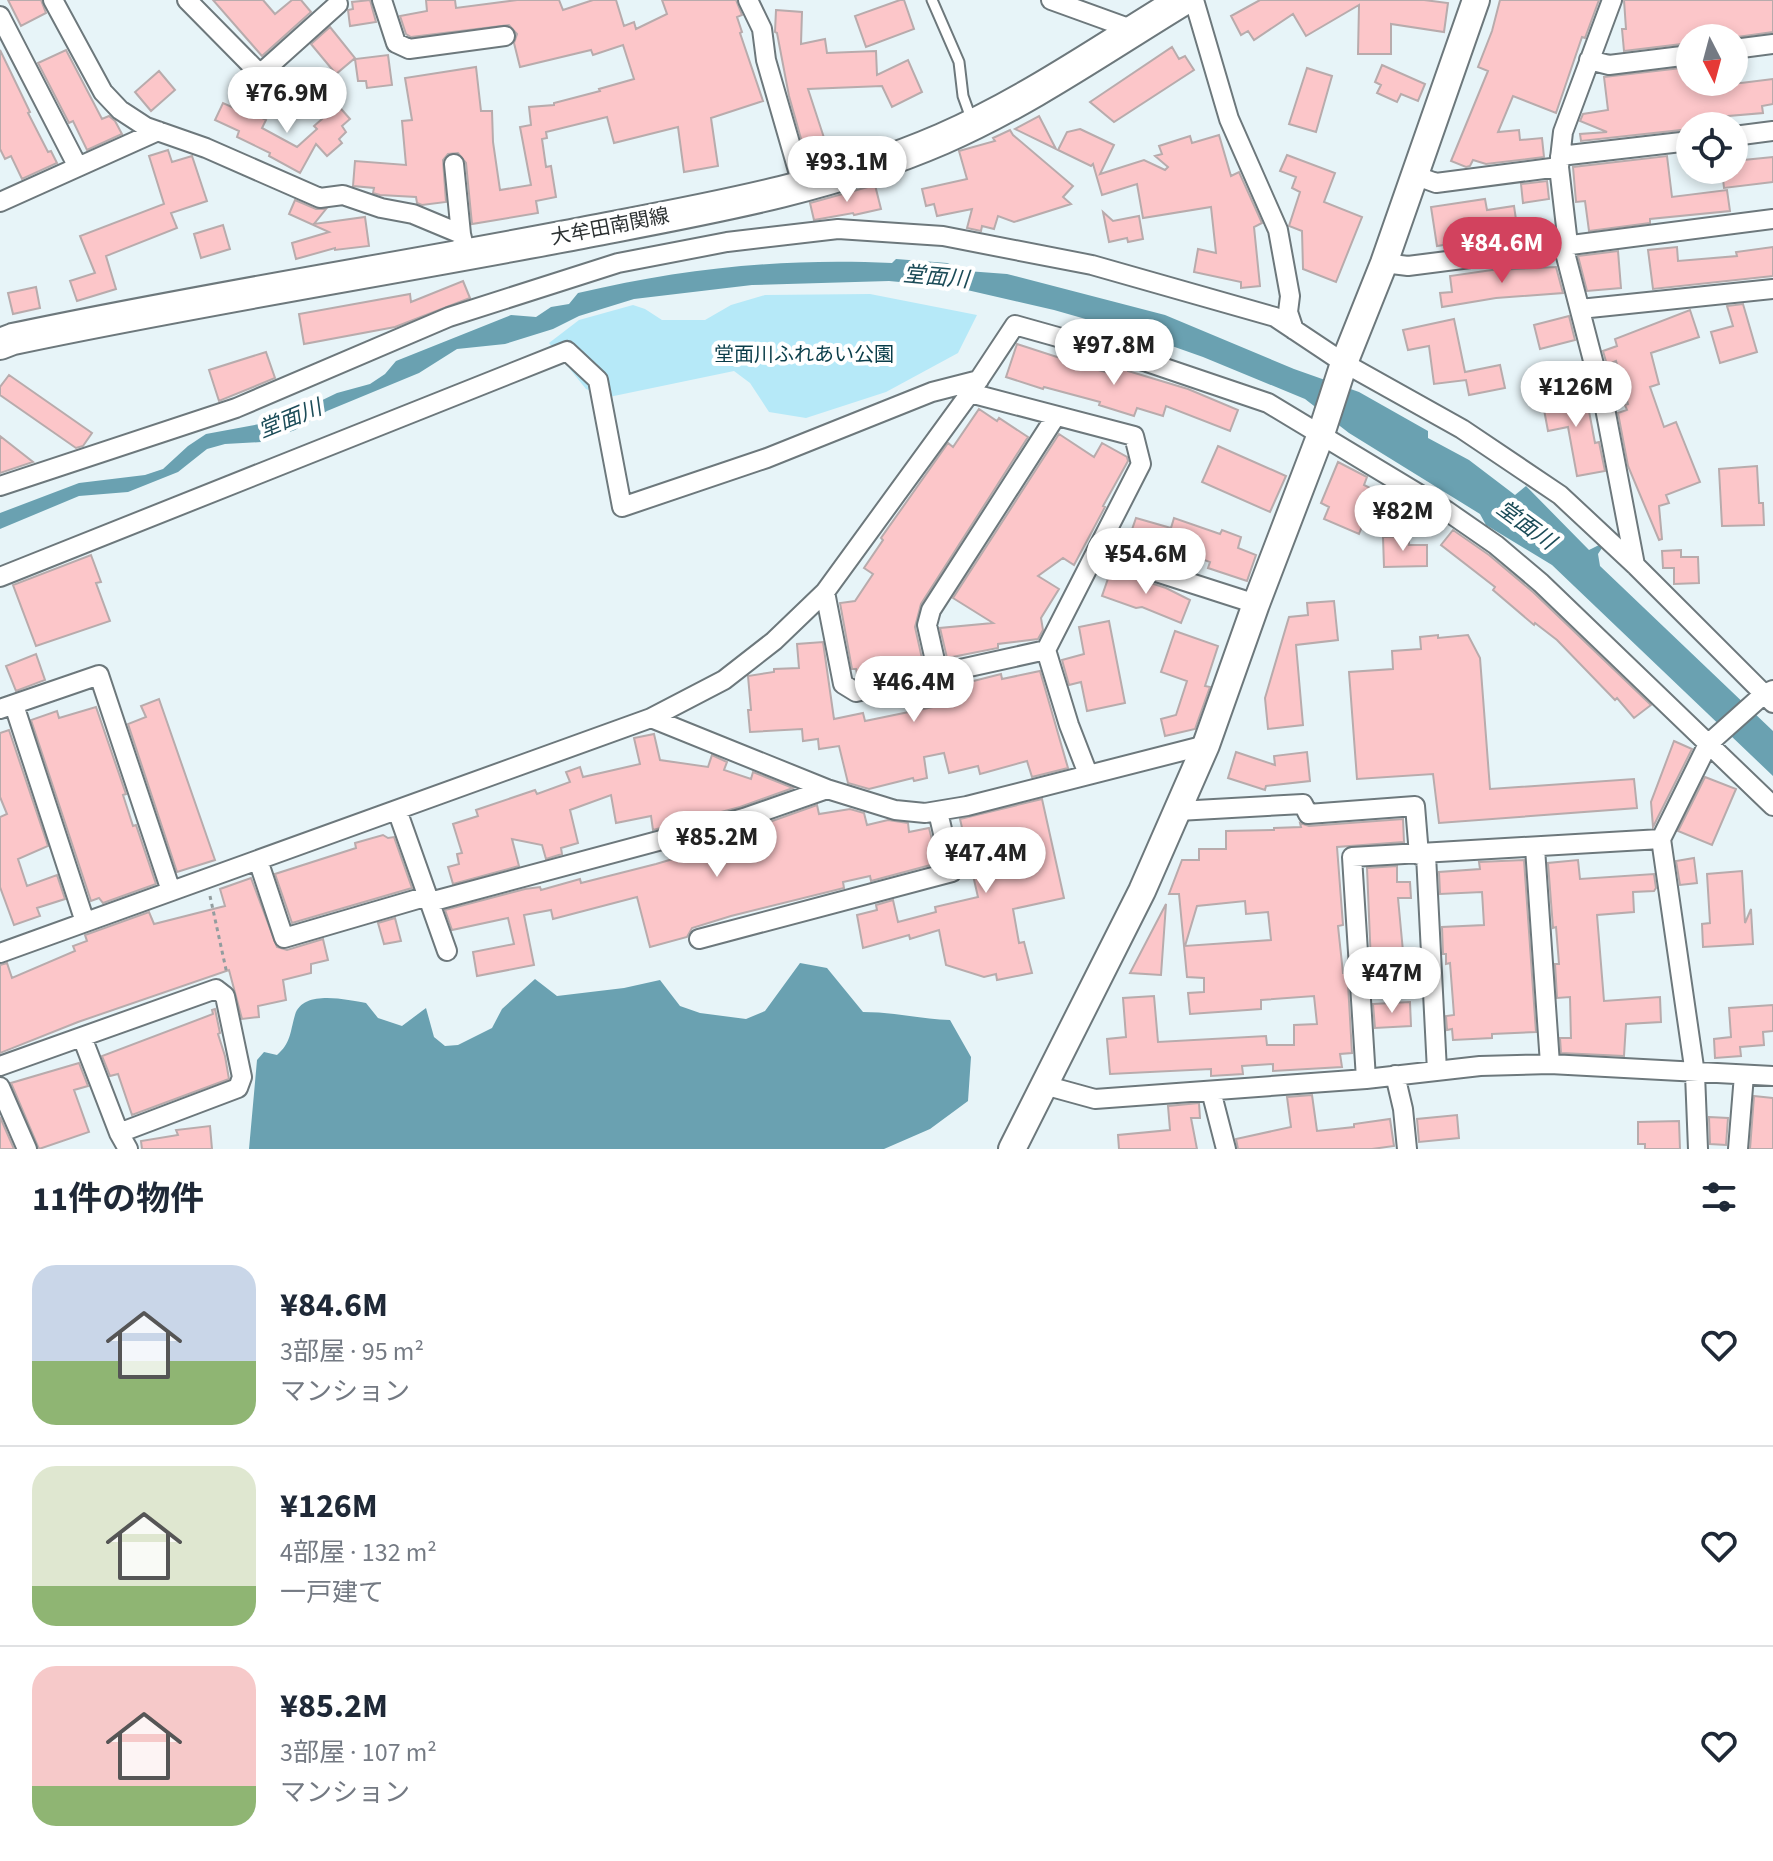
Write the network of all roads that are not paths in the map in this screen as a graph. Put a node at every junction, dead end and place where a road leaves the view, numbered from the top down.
1 (53, 0) edge
2 (187, 0) edge
3 (382, 0) edge
4 (748, 0) edge
5 (932, 0) edge
6 (1051, 0) edge
7 (1183, 0) edge
8 (1194, 0) edge
9 (1476, 0) edge
10 (1612, 0) edge
11 (338, 4) dead end
12 (1079, 5) edge
13 (0, 16) edge
14 (1134, 30) junction
15 (505, 36) dead end
16 (1773, 44) edge
17 (1748, 47) edge
18 (1676, 57) edge
19 (1589, 60) junction
20 (973, 123) junction
21 (158, 131) junction
22 (1773, 131) edge
23 (1748, 134) edge
24 (1676, 143) edge
25 (1560, 162) junction
26 (454, 164) dead end
27 (78, 167) junction
28 (1414, 175) junction
29 (803, 188) junction
30 (0, 202) edge
31 (1773, 219) edge
32 (464, 244) junction
33 (1565, 245) junction
34 (1384, 263) junction
35 (1773, 289) edge
36 (1580, 309) junction
37 (1294, 330) junction
38 (0, 344) edge
39 (1344, 363) junction
40 (974, 387) junction
41 (1056, 416) junction
42 (1321, 434) junction
43 (0, 486) edge
44 (1097, 553) junction
45 (1635, 565) junction
46 (0, 577) edge
47 (825, 592) junction
48 (1256, 604) junction
49 (1046, 650) junction
50 (938, 674) junction
51 (1770, 695) edge
52 (7, 707) edge
53 (651, 718) junction
54 (1711, 740) junction
55 (1206, 745) junction
56 (1088, 774) junction
57 (827, 789) junction
58 (1773, 806) edge
59 (397, 810) junction
60 (1178, 811) junction
61 (938, 812) junction
62 (1661, 839) junction
63 (1535, 848) junction
64 (1423, 855) junction
65 (258, 860) junction
66 (171, 891) junction
67 (429, 899) junction
68 (85, 922) junction
69 (699, 939) dead end
70 (447, 951) dead end
71 (0, 953) edge
72 (82, 1037) junction
73 (1550, 1064) junction
74 (0, 1066) edge
75 (1437, 1071) junction
76 (1695, 1074) junction
77 (1395, 1075) junction
78 (1744, 1075) junction
79 (1773, 1076) edge
80 (1366, 1079) junction
81 (1044, 1085) junction
82 (0, 1087) edge
83 (1211, 1091) junction
84 (123, 1141) edge
85 (27, 1149) edge
86 (1012, 1149) edge
87 (1226, 1149) edge
88 (1407, 1149) edge
89 (1698, 1149) edge
90 (1738, 1149) edge

1 - 21 street
2 - 11 street
3 - 15 street
4 - 29 street
5 - 20 lane
6 - 12 street
7 - 14 main road, 大牟田南関線
8 - 37 street
9 - 28 street
10 - 19 street
12 - 14 street
13 - 27 street
14 - 20 main road, 大牟田南関線
16 - 17 street
18 - 19 street
19 - 25 street
20 - 29 main road, 大牟田南関線
21 - 27 street
21 - 32 street
22 - 23 street
24 - 25 street
25 - 28 street
25 - 33 street
26 - 32 street
27 - 30 street
28 - 34 street
29 - 32 main road, 大牟田南関線
31 - 33 street
32 - 38 main road, 大牟田南関線
33 - 34 street
33 - 36 street
34 - 39 street
35 - 36 street
36 - 45 street
37 - 39 street
37 - 43 street
39 - 42 street
39 - 45 street
40 - 41 street
40 - 42 street
40 - 46 street
40 - 47 street
41 - 44 street
41 - 50 street
42 - 48 street
42 - 54 street
44 - 48 street
44 - 49 street
45 - 51 street
47 - 50 street
47 - 53 street
48 - 55 street
49 - 50 street
49 - 56 street
51 - 54 street
52 - 66 street
52 - 68 street
53 - 57 street
53 - 59 street
54 - 58 street
54 - 62 street
55 - 56 street
55 - 60 street
56 - 61 street
57 - 61 street
57 - 67 street
59 - 65 street
59 - 67 street
60 - 64 street
60 - 81 street
61 - 69 street
62 - 63 street
62 - 76 street
63 - 64 street
63 - 73 street
64 - 75 street
64 - 80 street
65 - 66 street
65 - 67 street
66 - 68 street
67 - 70 street
68 - 71 street
72 - 74 street
72 - 84 street
72 - 84 street
73 - 75 street
73 - 76 street
75 - 77 street
76 - 78 street
76 - 89 street
77 - 80 street
77 - 88 street
78 - 79 street
78 - 90 street
80 - 83 street
81 - 83 street
81 - 86 street
82 - 85 street
83 - 87 street

